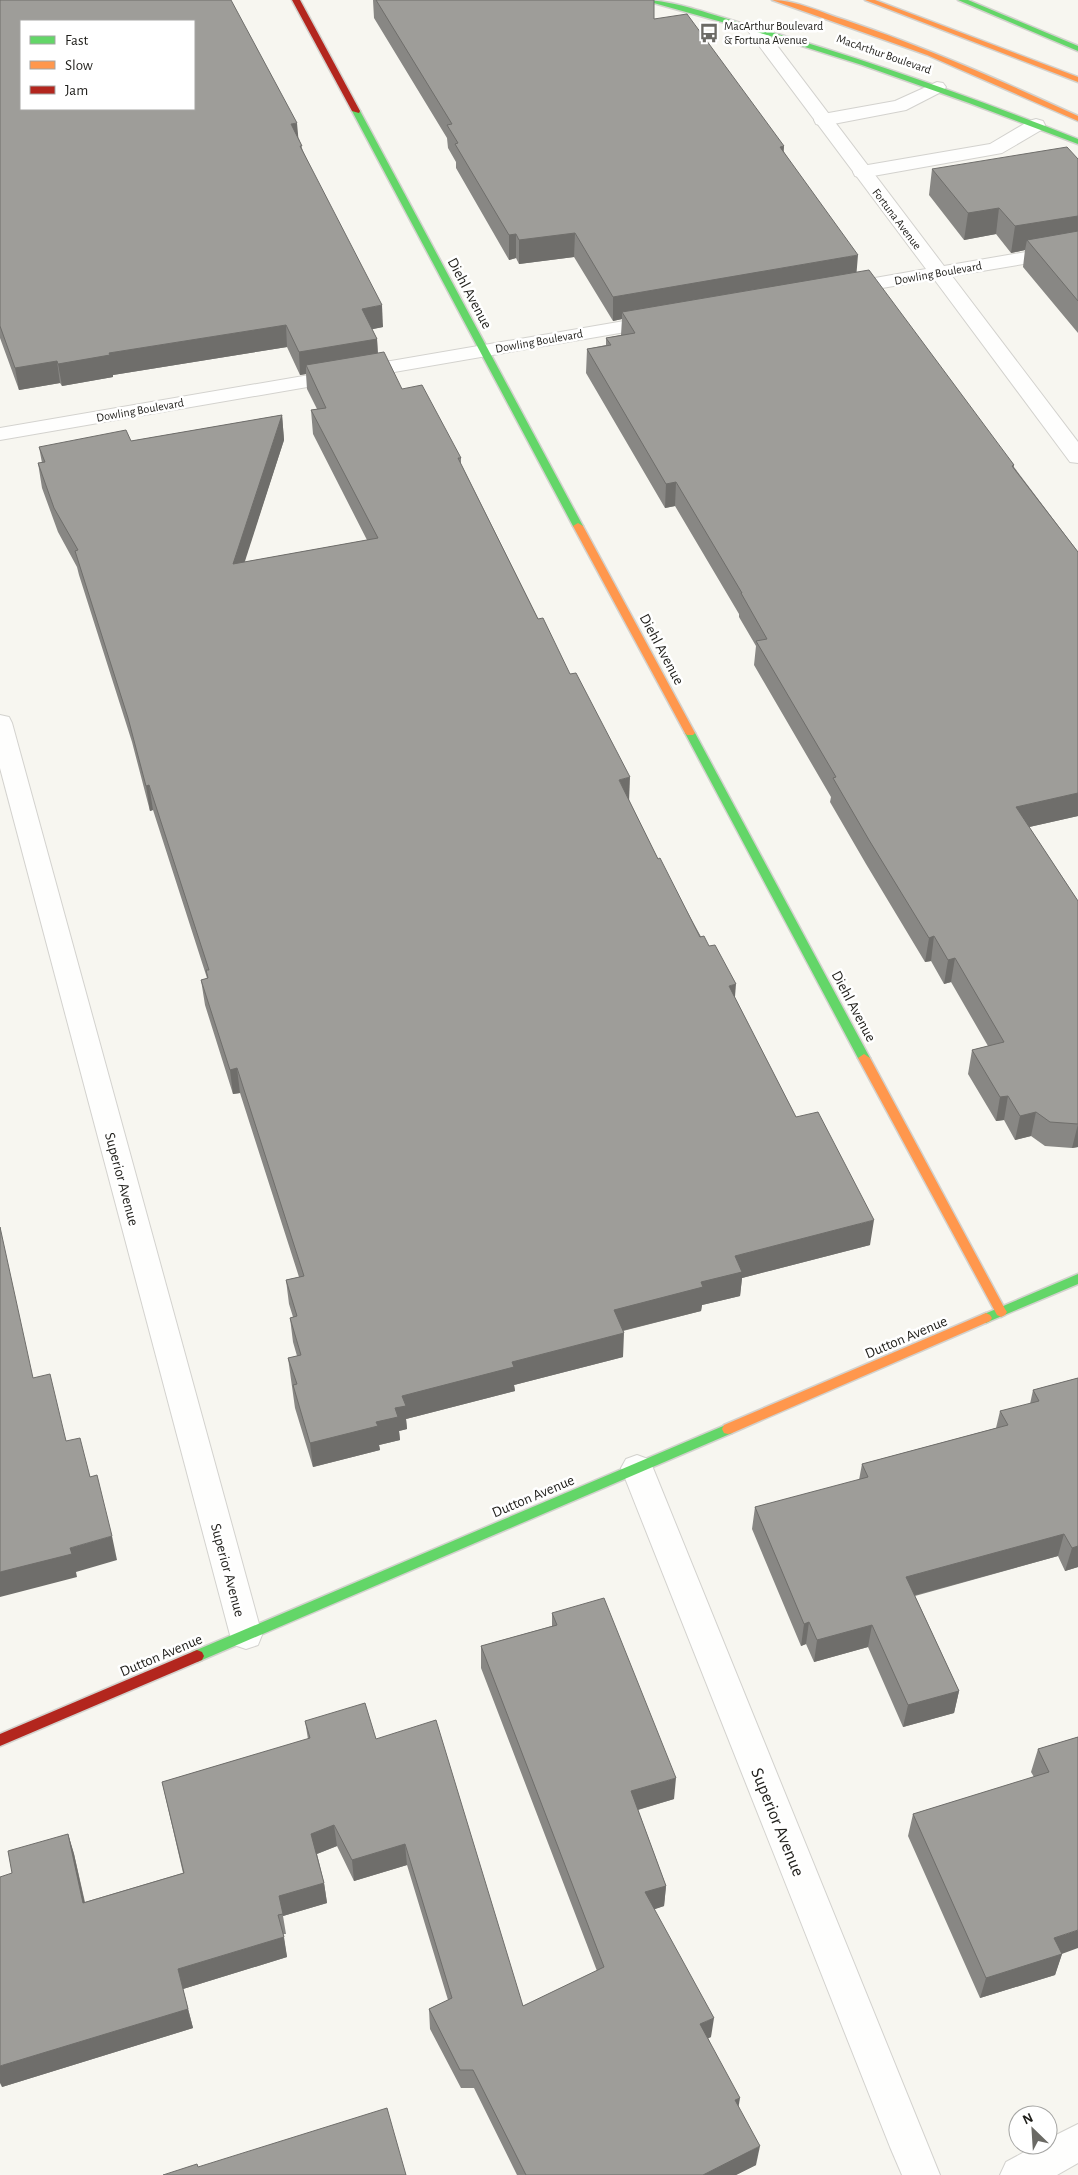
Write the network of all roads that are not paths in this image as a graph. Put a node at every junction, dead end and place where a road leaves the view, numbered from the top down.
1 (296, 0) edge
2 (646, 0) edge
3 (776, 0) edge
4 (870, 0) edge
5 (962, 0) edge
6 (754, 28) junction
7 (1078, 49) edge
8 (1078, 80) edge
9 (937, 87) junction
10 (1078, 119) edge
11 (823, 120) junction
12 (1036, 125) junction
13 (1078, 142) edge
14 (862, 172) junction
15 (1078, 249) edge
16 (937, 273) junction
17 (826, 292) edge
18 (679, 317) edge
19 (484, 351) junction
20 (0, 434) edge
21 (1078, 458) edge
22 (0, 723) edge
23 (1078, 1279) edge
24 (1001, 1312) junction
25 (637, 1468) junction
26 (246, 1635) junction
27 (0, 1740) edge
28 (1078, 2143) edge
29 (921, 2175) edge
30 (1019, 2175) edge

1 - 19 main road, Diehl Avenue
2 - 6 main road, MacArthur Boulevard
3 - 10 main road
4 - 8 main road
5 - 7 main road
6 - 9 main road, MacArthur Boulevard
6 - 11 street, Fortuna Avenue
9 - 11 street
9 - 12 main road, MacArthur Boulevard
11 - 14 street, Fortuna Avenue
12 - 13 main road, MacArthur Boulevard
12 - 14 street
14 - 16 street, Fortuna Avenue
15 - 16 street, Dowling Boulevard
16 - 17 street, Dowling Boulevard
16 - 21 street, Fortuna Avenue
18 - 19 street, Dowling Boulevard
19 - 20 street, Dowling Boulevard
19 - 24 main road, Diehl Avenue
22 - 26 street, Superior Avenue
23 - 24 main road, Dutton Avenue
24 - 25 main road, Dutton Avenue
25 - 26 main road, Dutton Avenue
25 - 29 street, Superior Avenue
26 - 27 main road, Dutton Avenue
28 - 30 street

